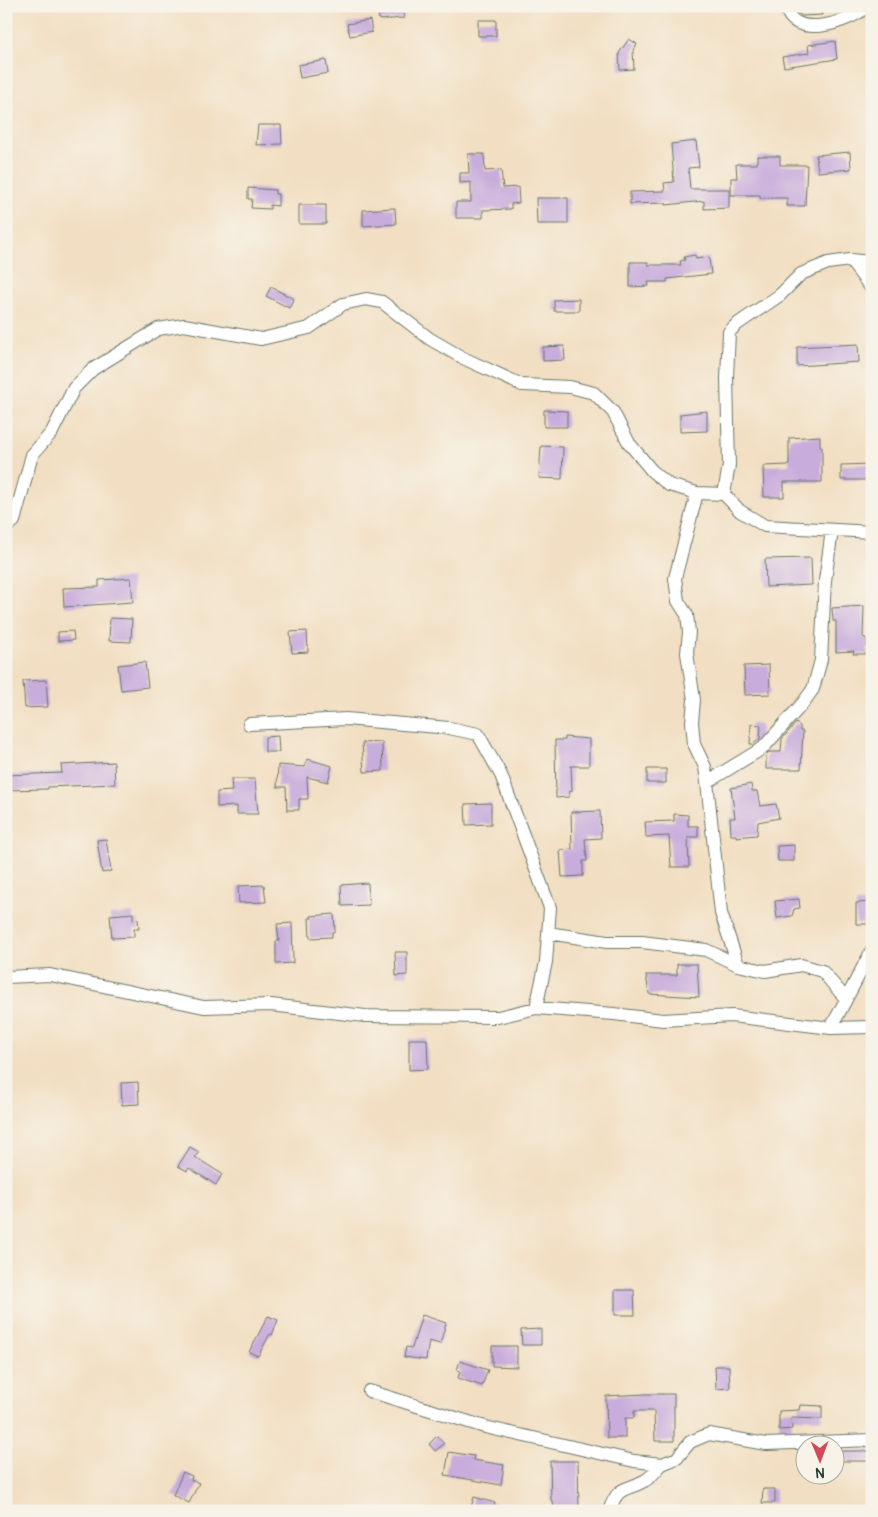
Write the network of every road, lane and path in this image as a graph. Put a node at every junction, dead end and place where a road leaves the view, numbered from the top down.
1 (786, 6) edge
2 (867, 6) edge
3 (850, 260) junction
4 (872, 262) edge
5 (872, 289) edge
6 (697, 493) junction
7 (724, 494) junction
8 (6, 527) edge
9 (832, 530) junction
10 (872, 532) edge
11 (249, 724) dead end
12 (707, 782) junction
13 (548, 933) junction
14 (872, 950) edge
15 (738, 965) junction
16 (6, 977) edge
17 (846, 1000) junction
18 (536, 1008) junction
19 (872, 1027) edge
20 (831, 1028) junction
21 (369, 1391) dead end
22 (872, 1440) edge
23 (662, 1464) junction
24 (610, 1511) edge

1 - 2 street
3 - 4 street
3 - 5 street
3 - 7 street
6 - 7 street
6 - 8 street
6 - 12 street
7 - 9 street
9 - 10 street
9 - 12 street
11 - 13 street
12 - 15 street
13 - 15 street
13 - 18 street
14 - 17 street
15 - 17 street
16 - 18 street
17 - 20 street
18 - 20 street
19 - 20 street
21 - 23 street
22 - 23 street
23 - 24 street

